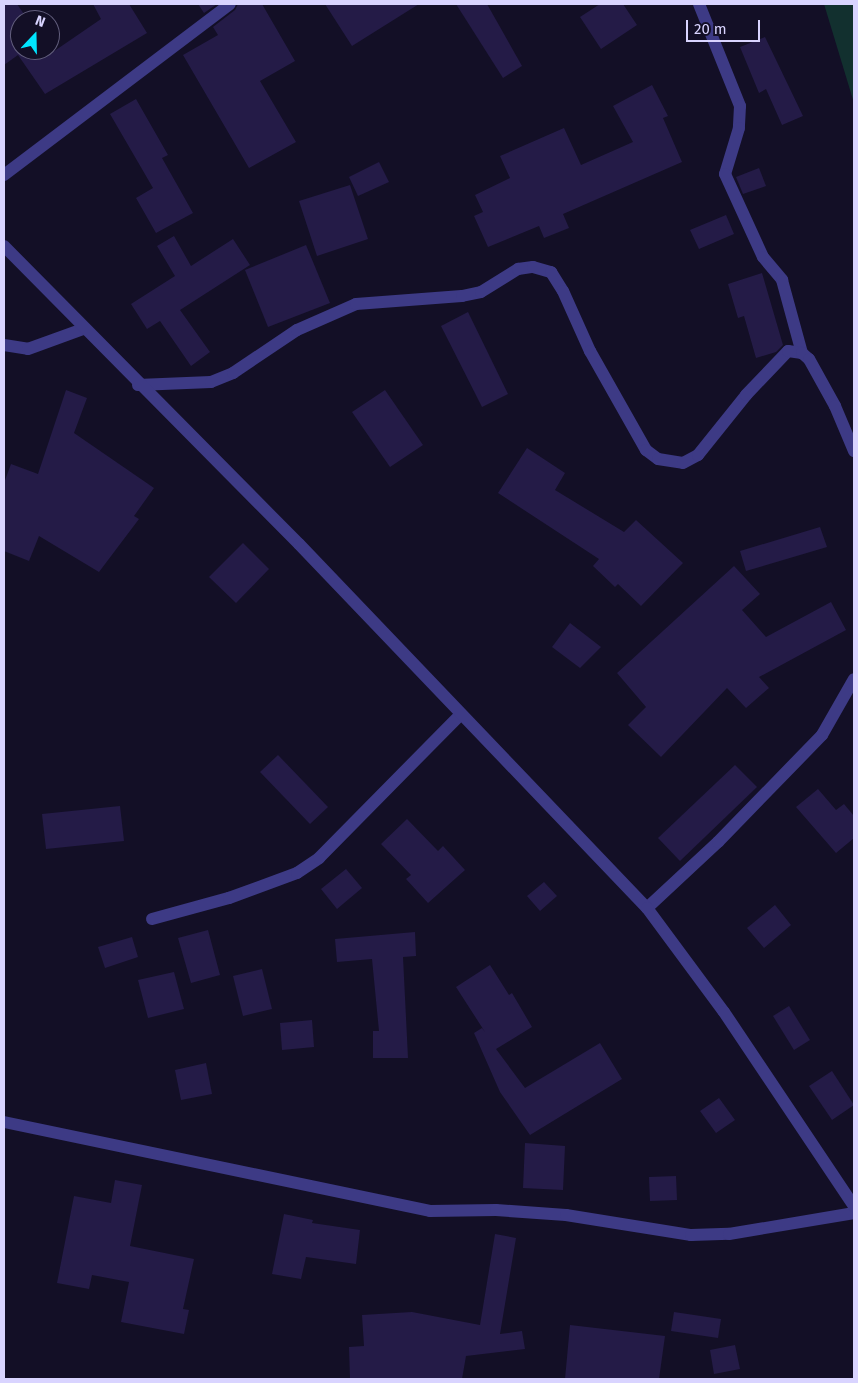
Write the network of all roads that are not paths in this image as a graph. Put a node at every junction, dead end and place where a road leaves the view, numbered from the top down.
1 (230, 4) edge
2 (699, 4) edge
3 (4, 175) edge
4 (4, 246) edge
5 (83, 329) junction
6 (4, 345) edge
7 (802, 353) junction
8 (138, 385) junction
9 (854, 451) edge
10 (854, 679) edge
11 (461, 714) junction
12 (647, 908) junction
13 (152, 919) dead end
14 (4, 1122) edge
15 (854, 1206) edge
16 (854, 1213) edge

1 - 3 street
2 - 7 street
4 - 5 street
5 - 6 street
5 - 8 street
7 - 8 street
7 - 9 street
8 - 11 street
10 - 12 street
11 - 12 street
11 - 13 street
12 - 15 street
14 - 16 street

